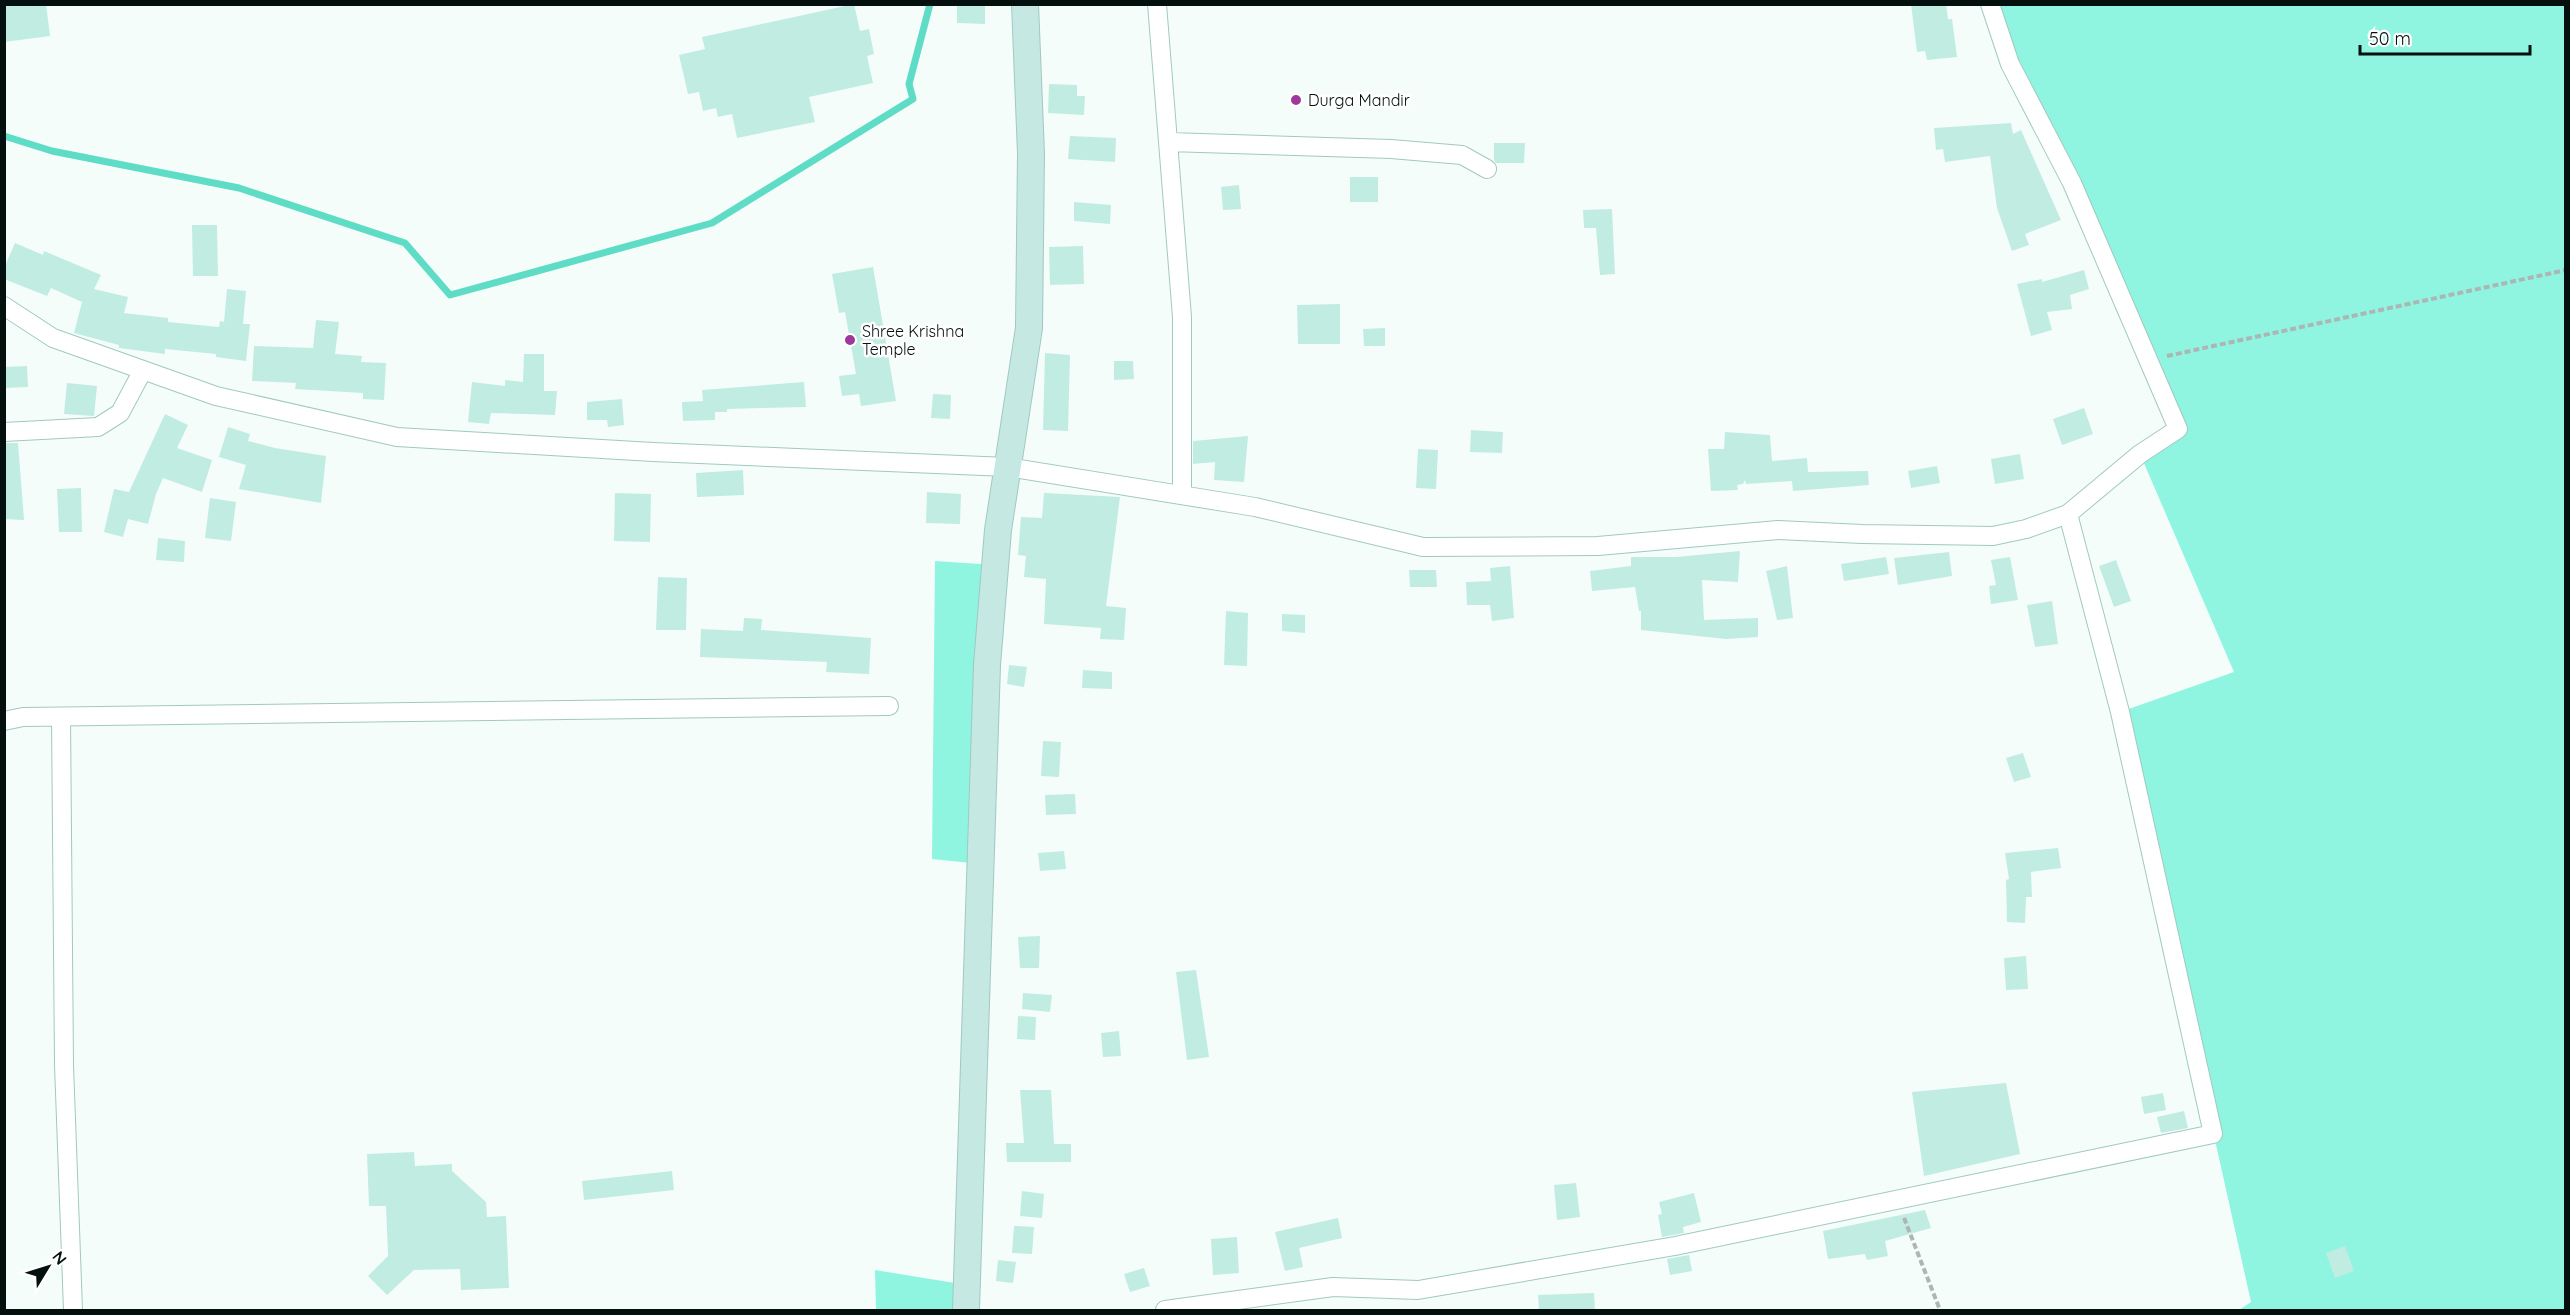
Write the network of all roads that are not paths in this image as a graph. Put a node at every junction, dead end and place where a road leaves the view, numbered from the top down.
1 (1025, 4) edge
2 (1157, 4) edge
3 (1990, 4) edge
4 (1169, 142) junction
5 (1487, 169) dead end
6 (4, 306) edge
7 (143, 370) junction
8 (4, 432) edge
9 (1007, 467) junction
10 (1182, 495) junction
11 (2068, 514) junction
12 (889, 706) dead end
13 (61, 717) junction
14 (4, 721) edge
15 (73, 1311) edge
16 (966, 1311) edge
17 (1165, 1311) edge

1 - 9 main road
2 - 4 street
3 - 11 street
4 - 5 street
4 - 10 street
6 - 7 street
7 - 8 street
7 - 9 street
9 - 10 street
9 - 16 main road
10 - 11 street
11 - 17 street
12 - 13 street
13 - 14 street
13 - 15 street

